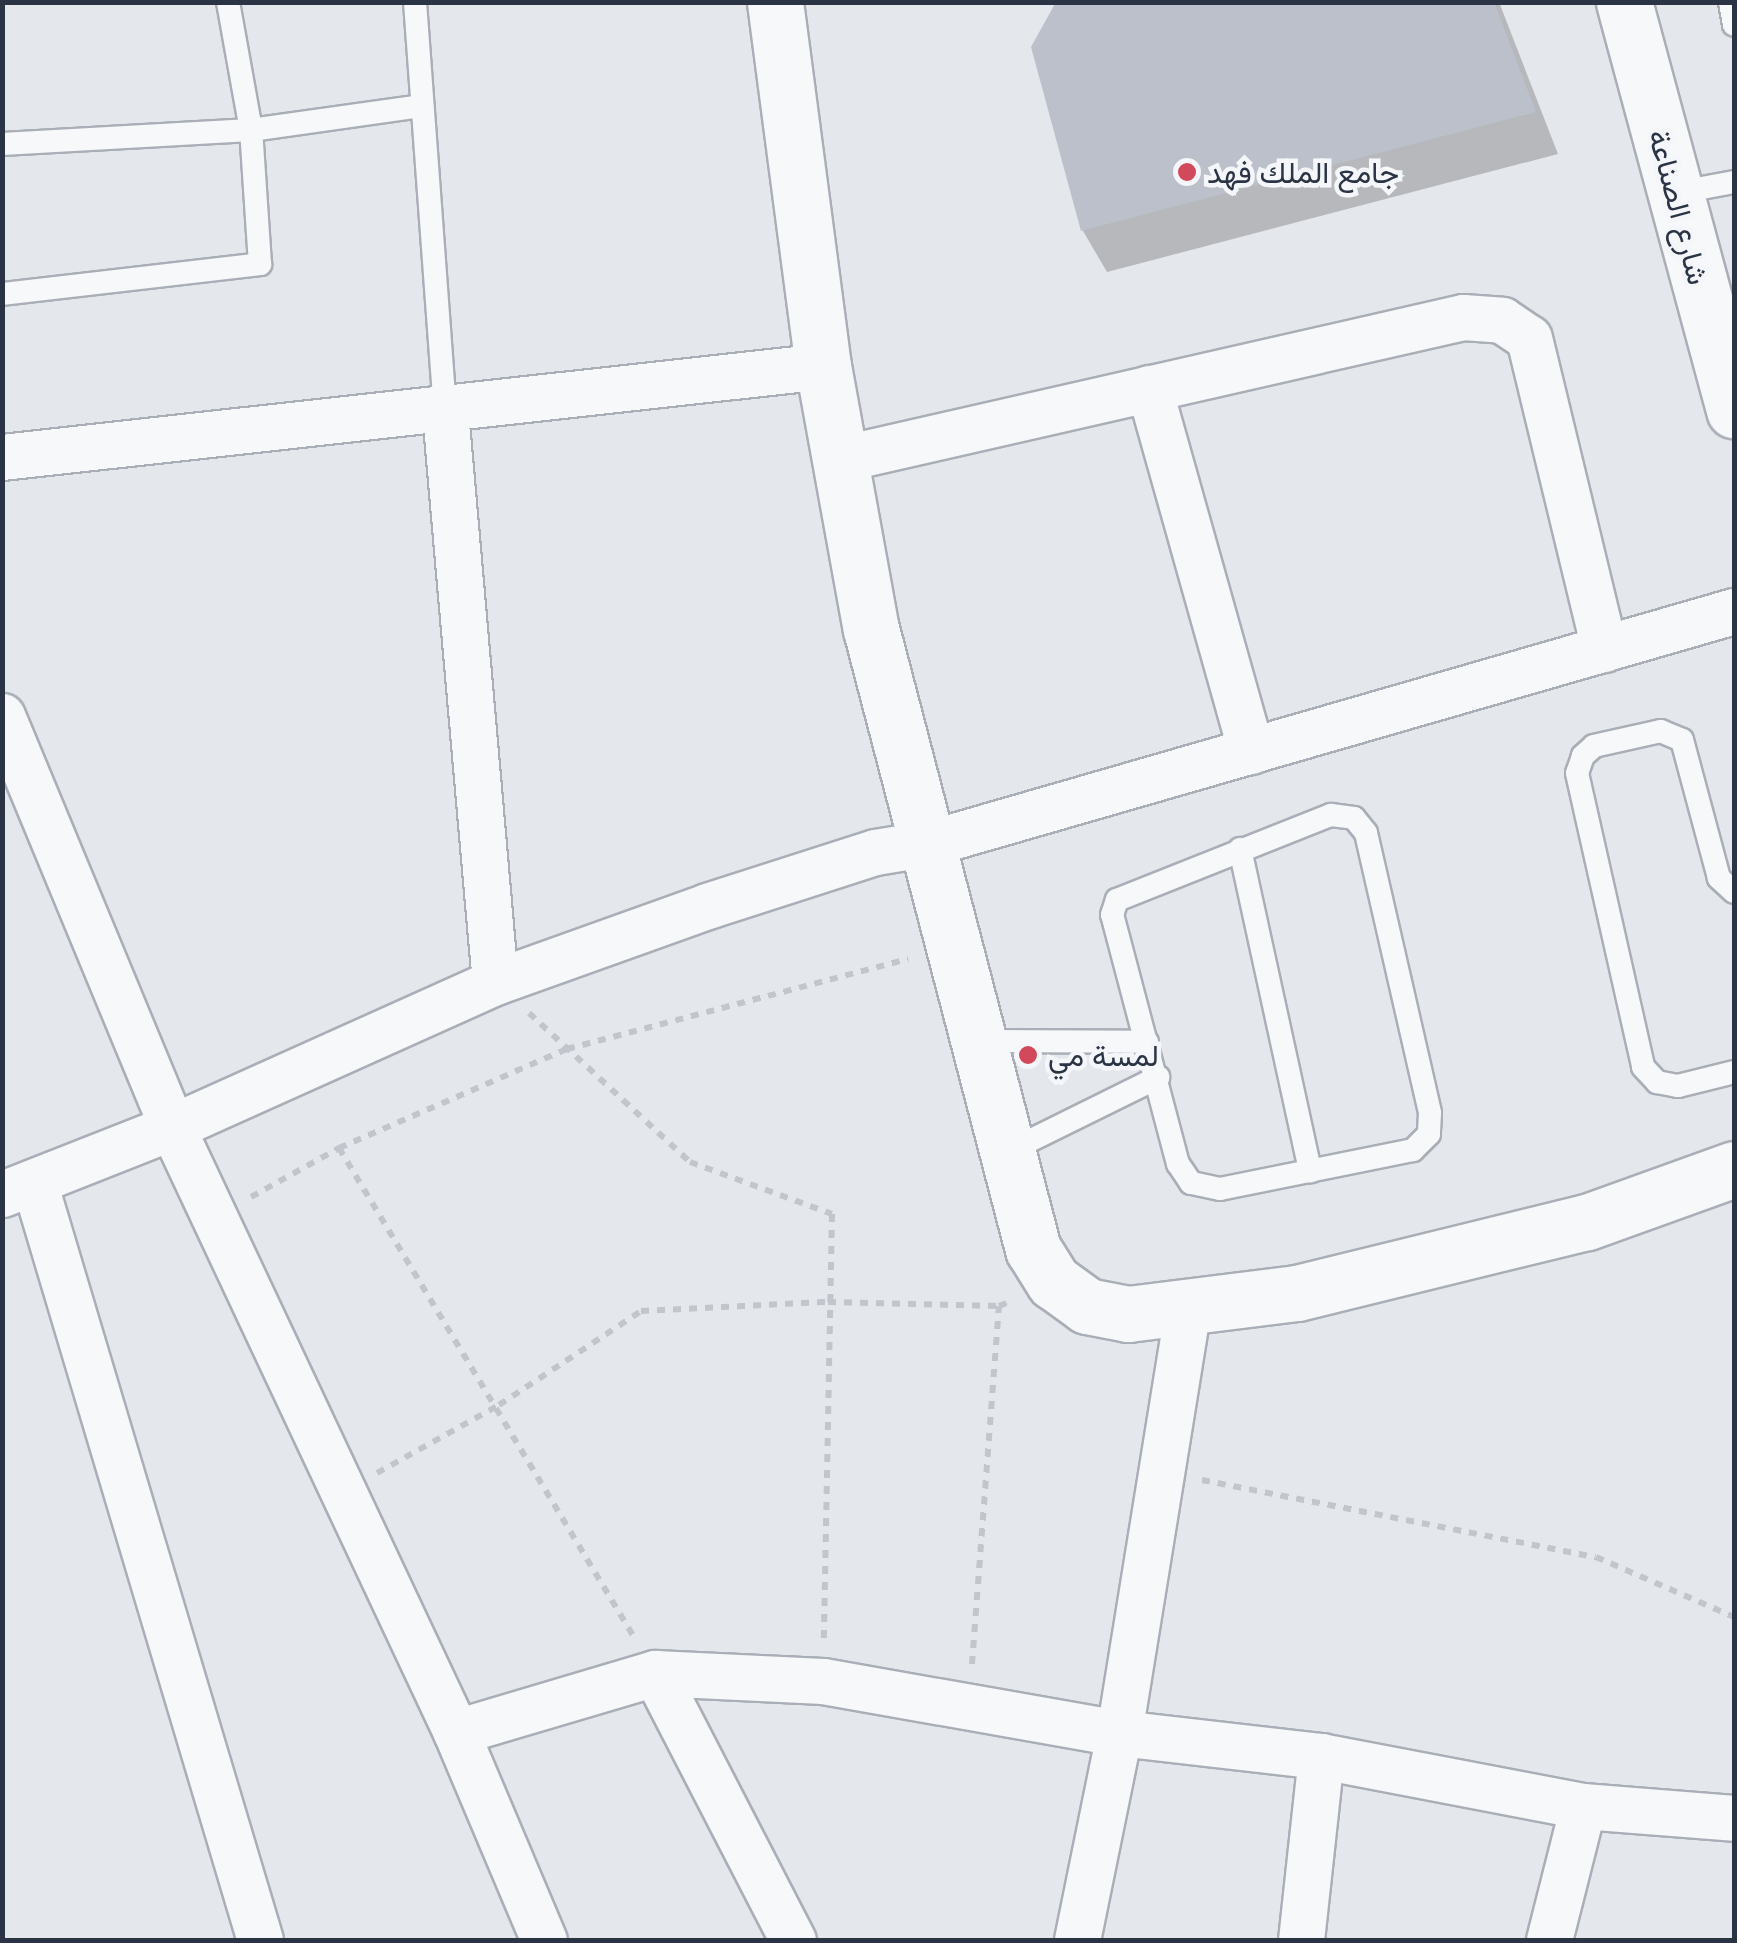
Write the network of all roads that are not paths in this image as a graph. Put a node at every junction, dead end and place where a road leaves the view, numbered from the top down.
1 (228, 2) edge
2 (414, 2) edge
3 (775, 2) edge
4 (1624, 2) edge
5 (1730, 2) edge
6 (1734, 25) edge
7 (422, 106) junction
8 (251, 130) junction
9 (2, 144) edge
10 (1734, 182) edge
11 (1675, 193) junction
12 (2, 294) edge
13 (823, 366) junction
14 (1149, 388) junction
15 (1734, 410) edge
16 (444, 412) junction
17 (2, 457) edge
18 (840, 459) junction
19 (1734, 611) edge
20 (1604, 649) junction
21 (2, 716) edge
22 (1251, 751) junction
23 (930, 843) junction
24 (1240, 849) junction
25 (1734, 892) edge
26 (495, 982) junction
27 (978, 1041) junction
28 (1147, 1042) junction
29 (1734, 1072) edge
30 (1158, 1077) junction
31 (172, 1127) junction
32 (1007, 1152) junction
33 (1734, 1169) edge
34 (1310, 1171) junction
35 (18, 1188) edge
36 (1188, 1308) junction
37 (655, 1672) junction
38 (456, 1732) junction
39 (1120, 1733) junction
40 (1321, 1756) junction
41 (1582, 1806) junction
42 (1734, 1818) edge
43 (260, 1940) edge
44 (544, 1940) edge
45 (793, 1940) edge
46 (1077, 1940) edge
47 (1301, 1940) edge
48 (1549, 1940) edge

1 - 8 lane
2 - 7 lane
3 - 13 street
4 - 11 street, شارع الصناعة
5 - 6 lane
7 - 8 lane
7 - 16 lane
8 - 9 lane
8 - 12 lane
10 - 11 lane
11 - 15 street, شارع الصناعة
13 - 16 street
13 - 18 street
14 - 18 street
14 - 20 street
14 - 22 street
16 - 17 street
16 - 26 street
18 - 23 street
19 - 20 street
20 - 22 street
21 - 31 street
22 - 23 street
23 - 26 street
23 - 27 street
24 - 28 lane
24 - 34 lane
24 - 34 lane
25 - 29 lane
26 - 31 street
27 - 28 lane
27 - 32 street
28 - 30 lane
30 - 32 lane
30 - 34 lane
31 - 35 street
31 - 38 street
32 - 36 street
33 - 36 street
35 - 43 street
36 - 39 street
37 - 38 street
37 - 39 street
37 - 45 street
38 - 44 street
39 - 40 street
39 - 46 street
40 - 41 street
40 - 47 street
41 - 42 street
41 - 48 street

